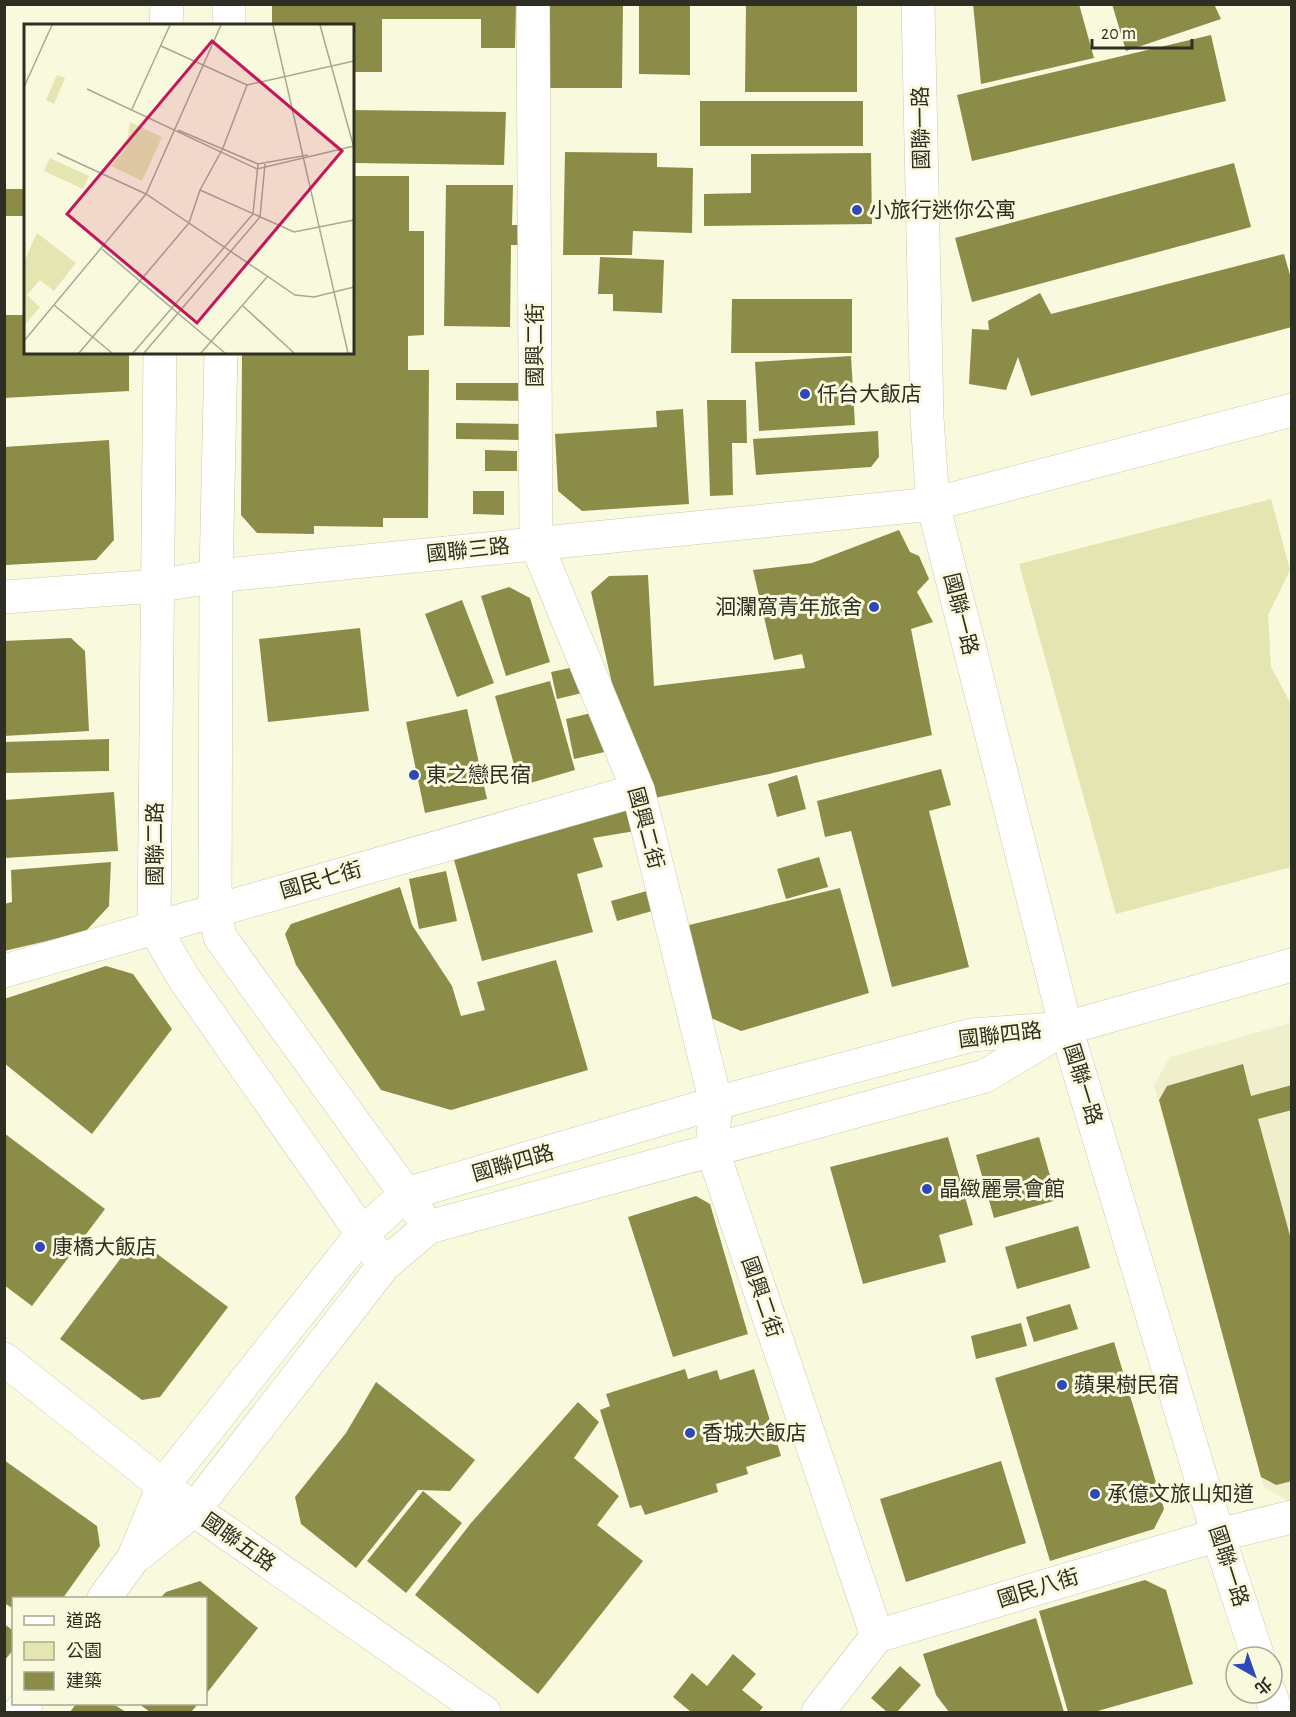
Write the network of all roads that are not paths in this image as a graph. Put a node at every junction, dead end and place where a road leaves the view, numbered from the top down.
1 (166, 4) edge
2 (229, 4) edge
3 (533, 4) edge
4 (918, 4) edge
5 (166, 24) edge
6 (229, 24) edge
7 (160, 354) edge
8 (221, 354) edge
9 (1292, 410) edge
10 (933, 504) junction
11 (536, 543) junction
12 (216, 576) junction
13 (156, 585) junction
14 (4, 597) edge
15 (638, 790) junction
16 (215, 911) junction
17 (154, 927) junction
18 (1291, 968) edge
19 (4, 971) edge
20 (1066, 1028) junction
21 (716, 1103) junction
22 (712, 1149) junction
23 (406, 1194) junction
24 (429, 1227) junction
25 (362, 1234) junction
26 (384, 1265) junction
27 (4, 1359) edge
28 (164, 1484) junction
29 (194, 1510) junction
30 (1292, 1517) edge
31 (1218, 1535) junction
32 (133, 1559) junction
33 (105, 1597) edge
34 (877, 1636) junction
35 (1254, 1645) edge
36 (484, 1713) edge
37 (818, 1713) edge

1 - 5 street
2 - 6 street
3 - 11 street, 國興二街
4 - 10 street, 國聯一路
7 - 13 street, 國聯二路
8 - 12 street
9 - 10 street
10 - 11 street, 國聯三路
10 - 20 street, 國聯一路
11 - 12 street, 國聯三路
11 - 15 street, 國興二街
12 - 13 street, 國聯三路
12 - 16 street
13 - 14 street, 國聯三路
13 - 17 street, 國聯二路
15 - 16 street, 國民七街
15 - 21 street, 國興二街
16 - 17 street, 國民七街
16 - 23 street
17 - 19 street, 國民七街
17 - 25 street
18 - 20 street, 國聯四路
20 - 21 street, 國聯四路
20 - 22 street, 國聯四路
20 - 31 street, 國聯一路
21 - 22 street, 國興二街
21 - 23 street, 國聯四路
22 - 24 street, 國聯四路
22 - 34 street, 國興二街
23 - 24 street
23 - 25 street, 國聯四路
24 - 26 street, 國聯四路
25 - 26 street
25 - 28 street, 國聯四路
26 - 29 street, 國聯四路
27 - 28 street, 國聯五路
28 - 29 street, 國聯五路
28 - 32 street, 國聯四路
29 - 32 street, 國聯四路
29 - 36 street, 國聯五路
30 - 31 street, 國民八街
31 - 34 street, 國民八街
31 - 35 street, 國聯一路
32 - 33 street, 國聯四路
34 - 37 street

